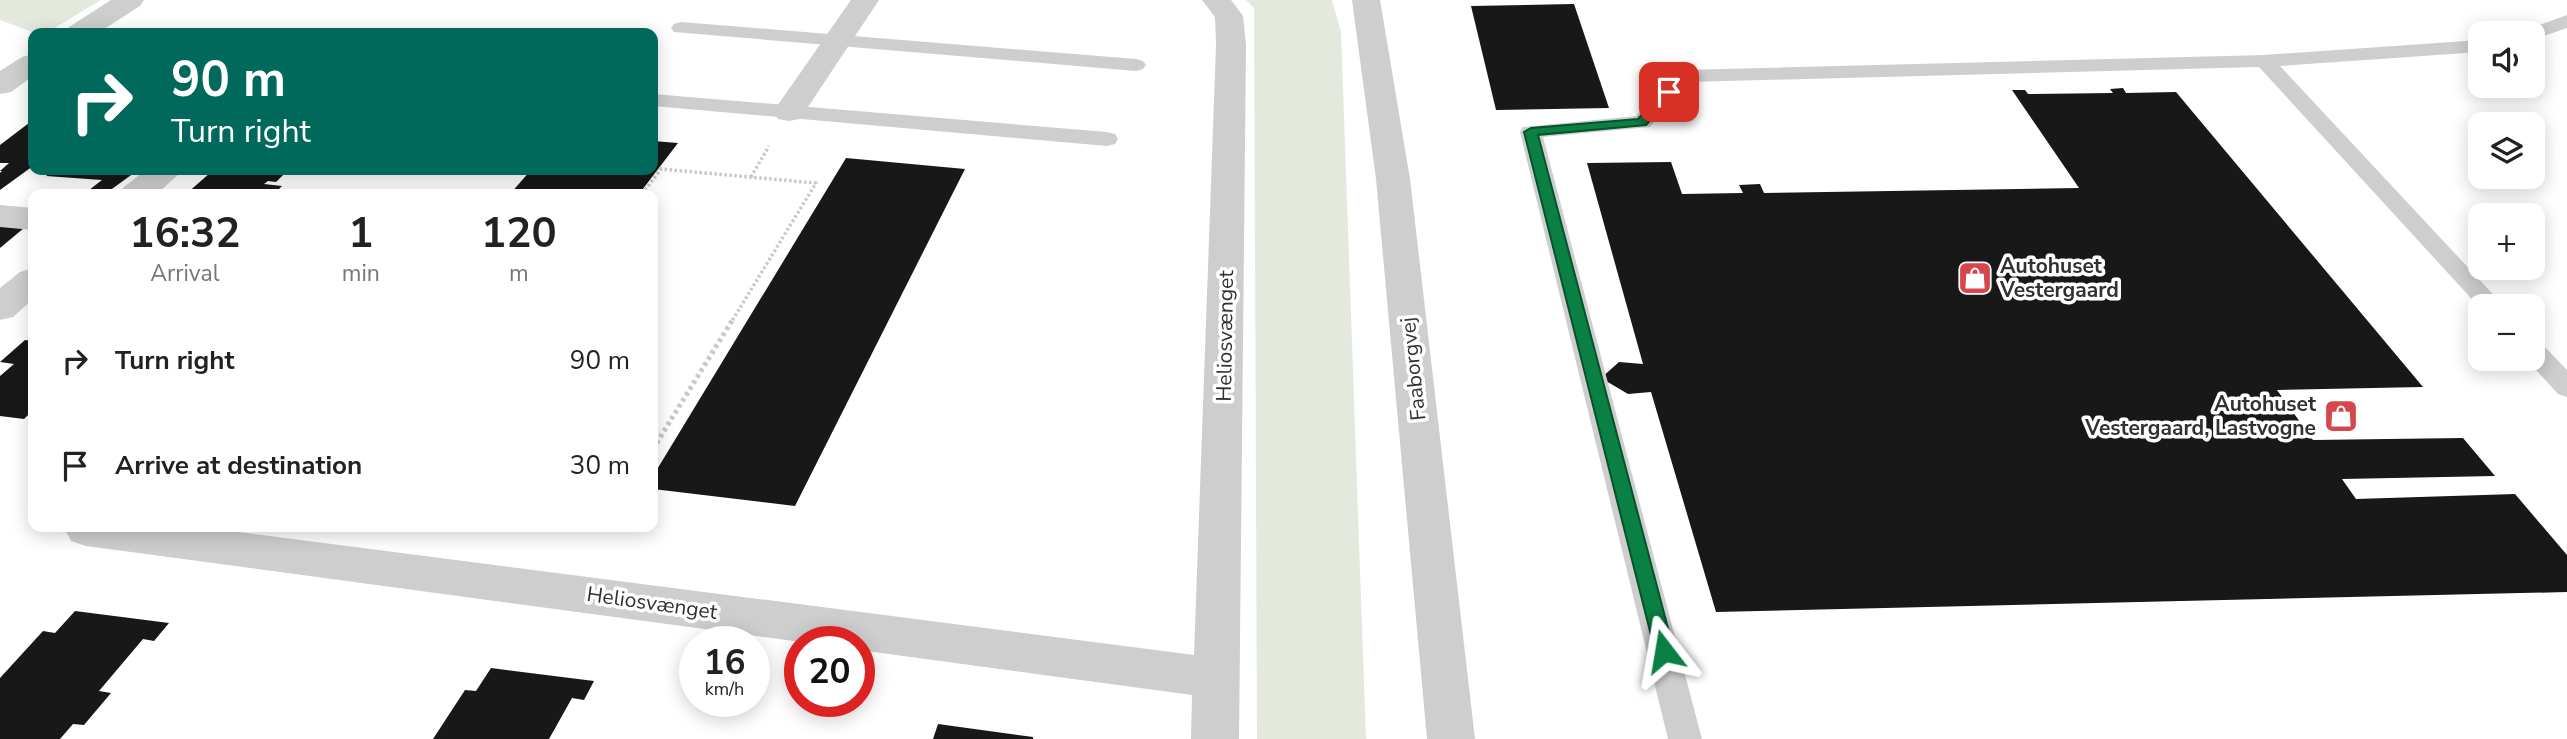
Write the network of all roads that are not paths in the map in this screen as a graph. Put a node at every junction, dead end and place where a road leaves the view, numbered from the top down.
1 (130, 0) edge
2 (865, 0) edge
3 (1216, 0) edge
4 (1366, 0) edge
5 (2567, 21) edge
6 (87, 28) edge
7 (681, 28) dead end
8 (2545, 29) edge
9 (838, 41) junction
10 (2468, 47) edge
11 (0, 59) edge
12 (2264, 61) junction
13 (28, 62) edge
14 (1136, 65) dead end
15 (28, 66) edge
16 (0, 85) edge
17 (658, 100) edge
18 (789, 112) junction
19 (1107, 139) dead end
20 (160, 175) edge
21 (142, 189) edge
22 (0, 216) edge
23 (28, 219) edge
24 (28, 285) edge
25 (2481, 294) edge
26 (0, 309) edge
27 (2545, 363) edge
28 (2567, 387) edge
29 (109, 532) edge
30 (1217, 678) junction
31 (1215, 739) edge
32 (1451, 739) edge
33 (1685, 739) edge

1 - 6 street
2 - 9 street
3 - 30 street, Heliosvænget
4 - 32 street, Faaborgvej
5 - 8 lane
7 - 9 lane
9 - 14 lane
9 - 18 street
10 - 12 lane
11 - 13 street
12 - 25 lane
12 - 33 lane
15 - 16 street
17 - 18 lane
18 - 19 lane
20 - 21 street
22 - 23 street
24 - 26 street
27 - 28 lane
29 - 30 street, Heliosvænget
30 - 31 street, Heliosvænget

